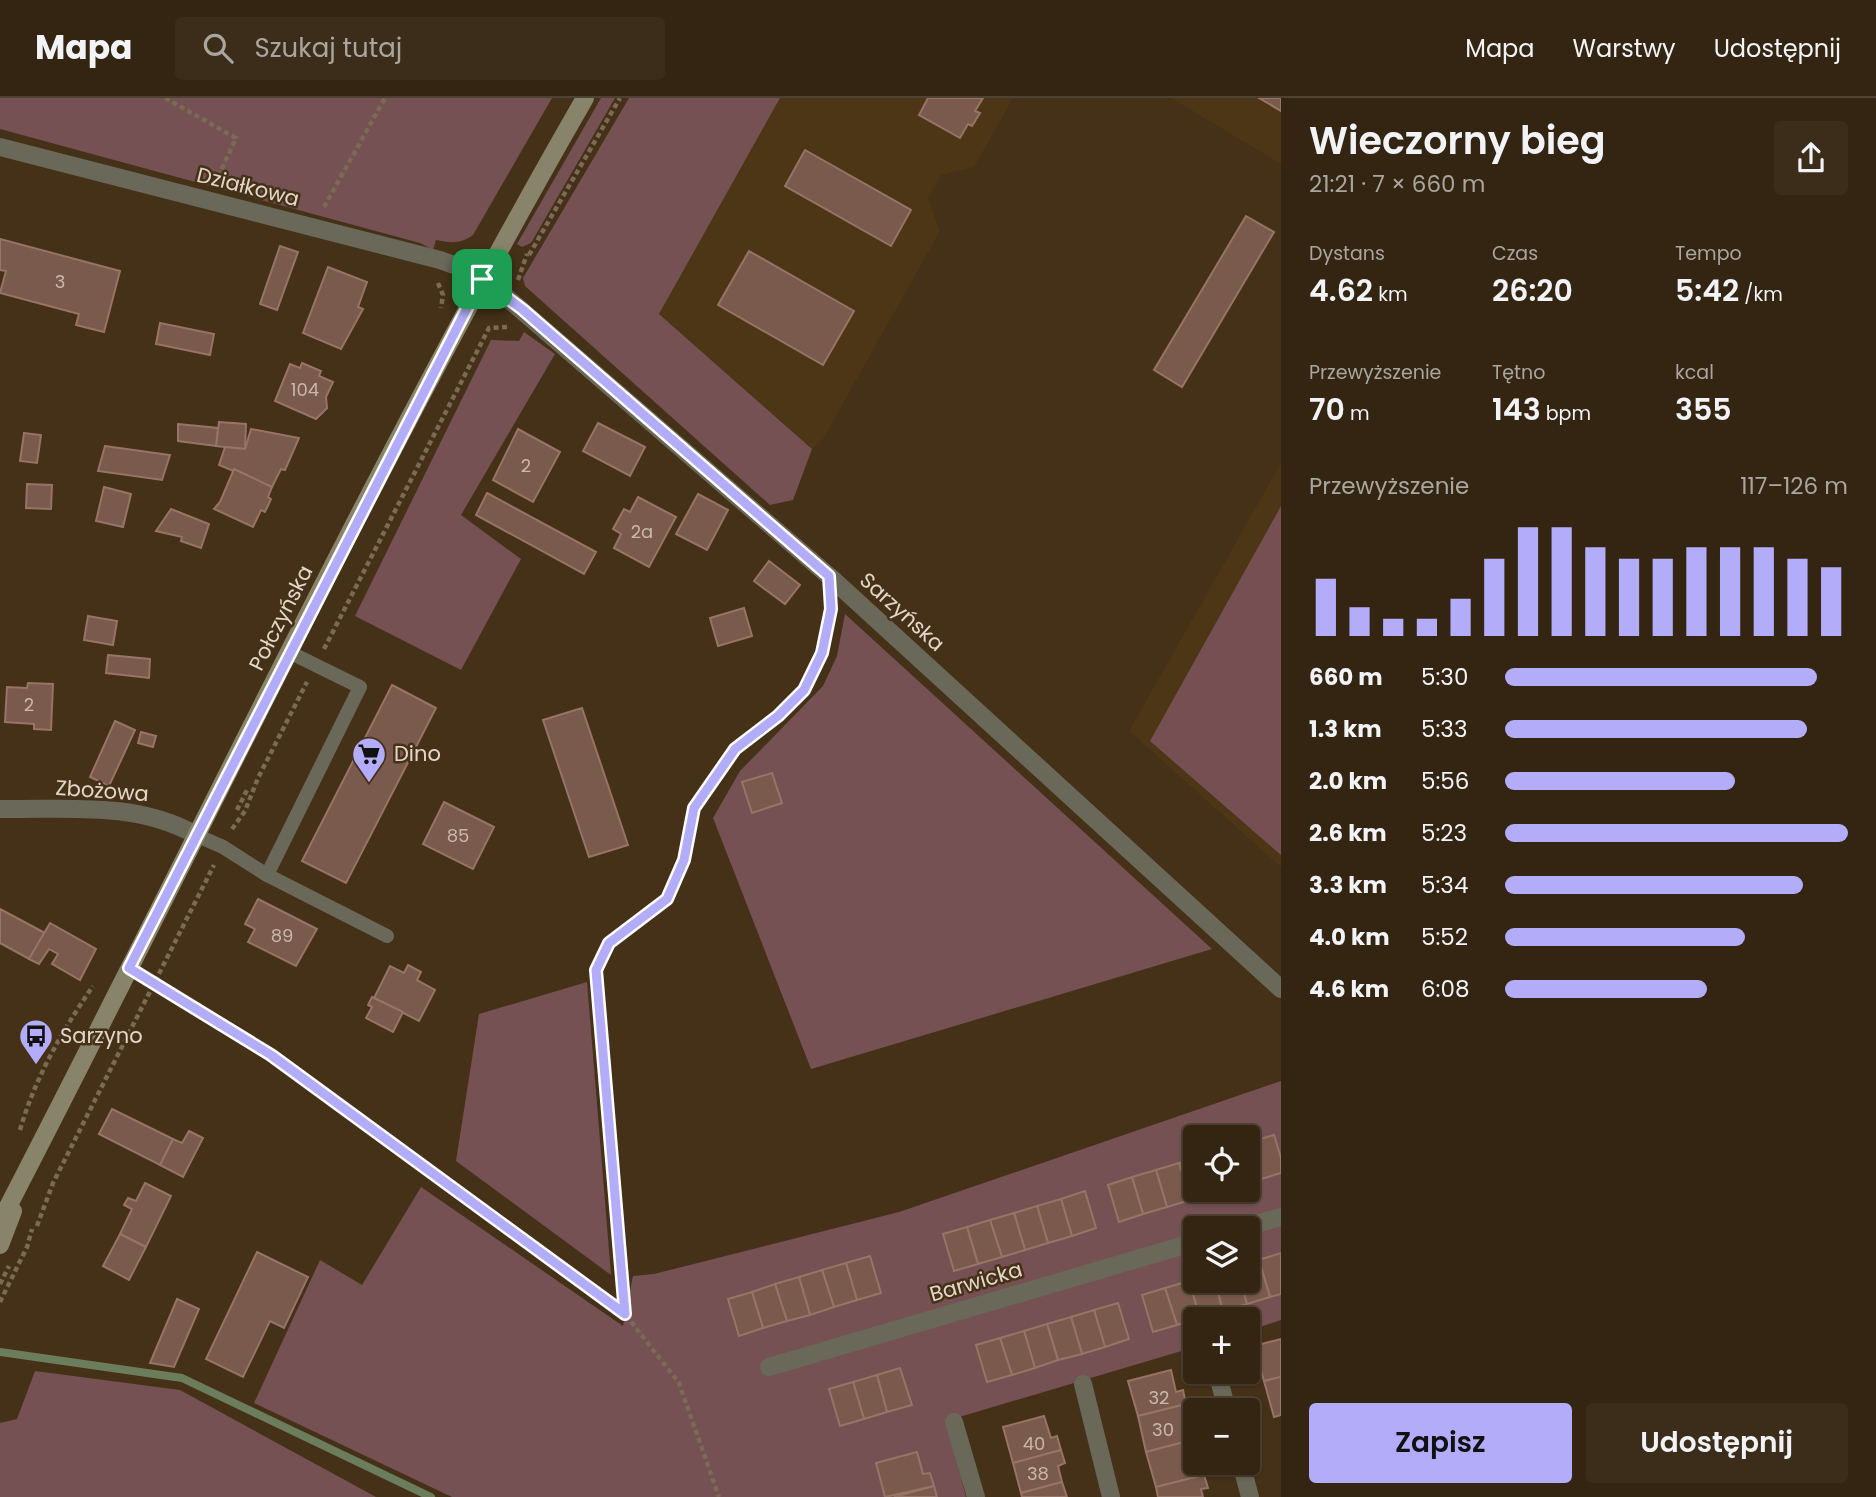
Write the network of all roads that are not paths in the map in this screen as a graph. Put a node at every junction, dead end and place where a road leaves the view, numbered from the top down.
1 (585, 98) edge
2 (0, 147) edge
3 (482, 279) junction
4 (289, 652) junction
5 (0, 810) edge
6 (196, 835) junction
7 (267, 875) junction
8 (387, 936) dead end
9 (1281, 989) edge
10 (30, 1165) junction
11 (1281, 1217) edge
12 (0, 1222) edge
13 (1260, 1223) edge
14 (0, 1245) edge
15 (1183, 1246) edge
16 (769, 1367) dead end
17 (1083, 1384) dead end
18 (954, 1422) dead end
19 (1244, 1475) edge
20 (976, 1497) edge
21 (1111, 1497) edge
22 (1250, 1497) edge

1 - 3 main road, Połczyńska
2 - 3 street, Działkowa
3 - 4 main road, Połczyńska
3 - 9 street, Sarzyńska
4 - 6 main road, Połczyńska
4 - 7 lane
5 - 6 street, Zbożowa
6 - 7 lane
6 - 10 main road, Połczyńska
7 - 8 lane
10 - 12 main road, Połczyńska
10 - 14 main road, Połczyńska
11 - 13 street
15 - 16 street, Barwicka
17 - 21 street
18 - 20 street
19 - 22 street

